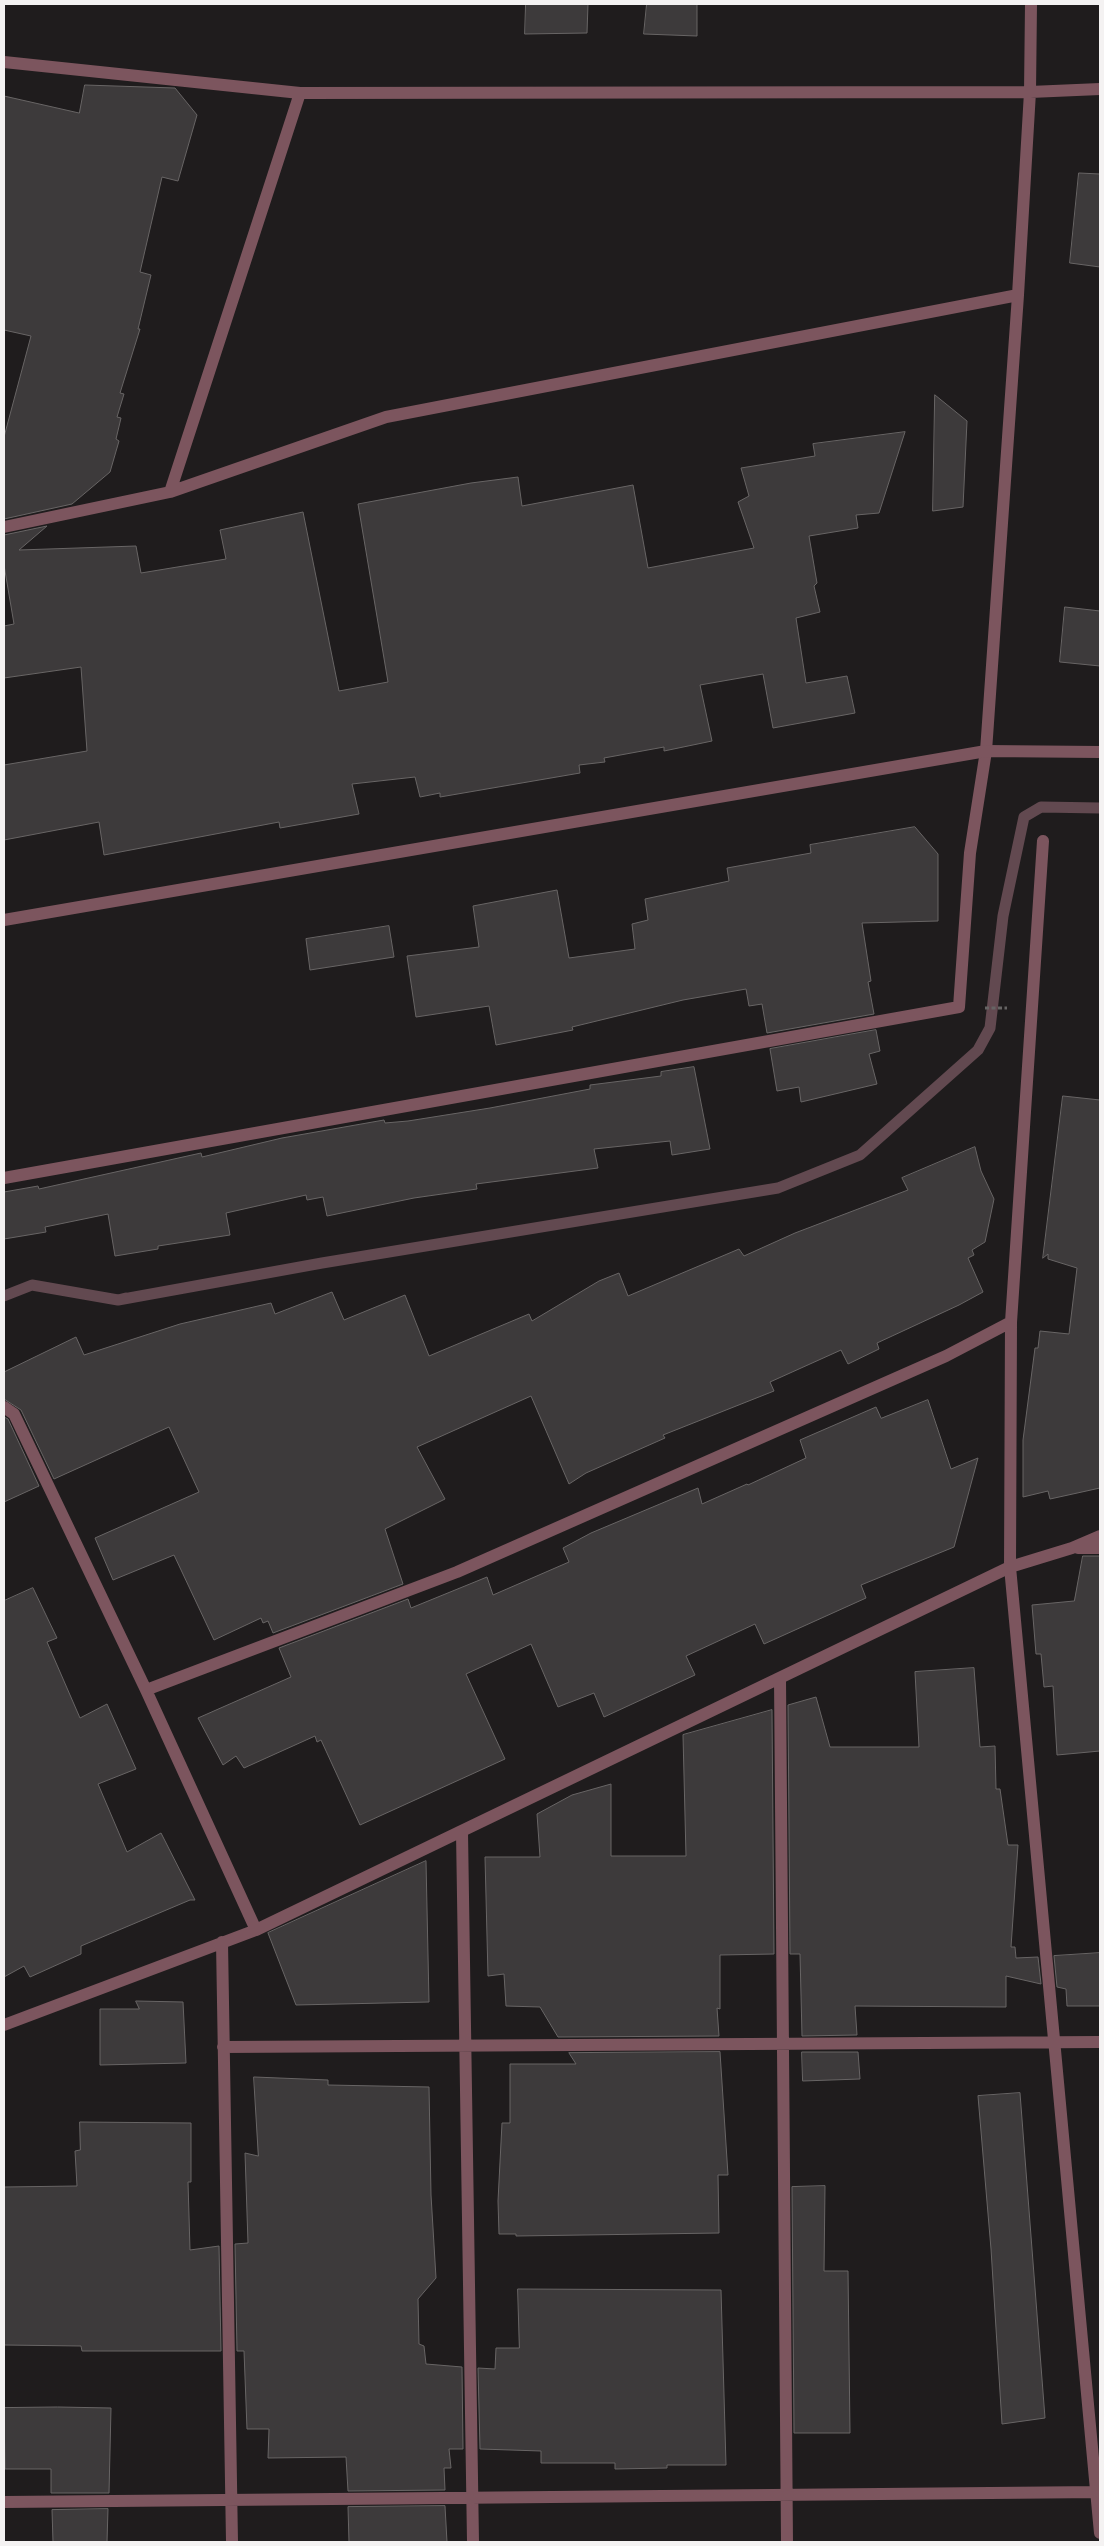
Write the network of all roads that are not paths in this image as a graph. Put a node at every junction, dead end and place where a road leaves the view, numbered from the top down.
1 (1031, 4) edge
2 (4, 62) edge
3 (1100, 89) edge
4 (1030, 92) junction
5 (300, 93) junction
6 (1018, 295) junction
7 (170, 492) junction
8 (4, 527) edge
9 (986, 751) junction
10 (1100, 752) edge
11 (1043, 841) dead end
12 (4, 920) edge
13 (4, 1178) edge
14 (1011, 1322) junction
15 (4, 1406) edge
16 (1100, 1536) edge
17 (1072, 1548) junction
18 (1100, 1548) edge
19 (1010, 1567) junction
20 (780, 1679) junction
21 (146, 1690) junction
22 (462, 1832) junction
23 (256, 1930) junction
24 (222, 1942) junction
25 (4, 2025) edge
26 (1055, 2042) junction
27 (1100, 2042) edge
28 (783, 2044) junction
29 (466, 2046) junction
30 (223, 2048) junction
31 (1098, 2492) edge
32 (787, 2494) junction
33 (472, 2498) junction
34 (231, 2500) junction
35 (4, 2502) edge
36 (1100, 2533) edge
37 (232, 2542) edge
38 (473, 2542) edge
39 (787, 2542) edge

1 - 4 street
2 - 5 street
3 - 4 street
4 - 5 street
4 - 6 street
5 - 7 street
6 - 7 street
6 - 9 street
7 - 8 street
9 - 10 street
9 - 12 street
9 - 13 street
11 - 14 street
14 - 19 street
14 - 21 street
15 - 21 street
16 - 17 street
17 - 18 street
17 - 19 street
19 - 20 street
19 - 26 street
20 - 22 street
20 - 28 street
21 - 23 street
22 - 23 street
22 - 29 street
23 - 24 street
24 - 25 street
24 - 30 street
26 - 27 street
26 - 28 street
26 - 31 street
28 - 29 street
28 - 32 street
29 - 30 street
29 - 33 street
30 - 34 street
31 - 32 street
31 - 36 street
32 - 33 street
32 - 39 street
33 - 34 street
33 - 38 street
34 - 35 street
34 - 37 street

